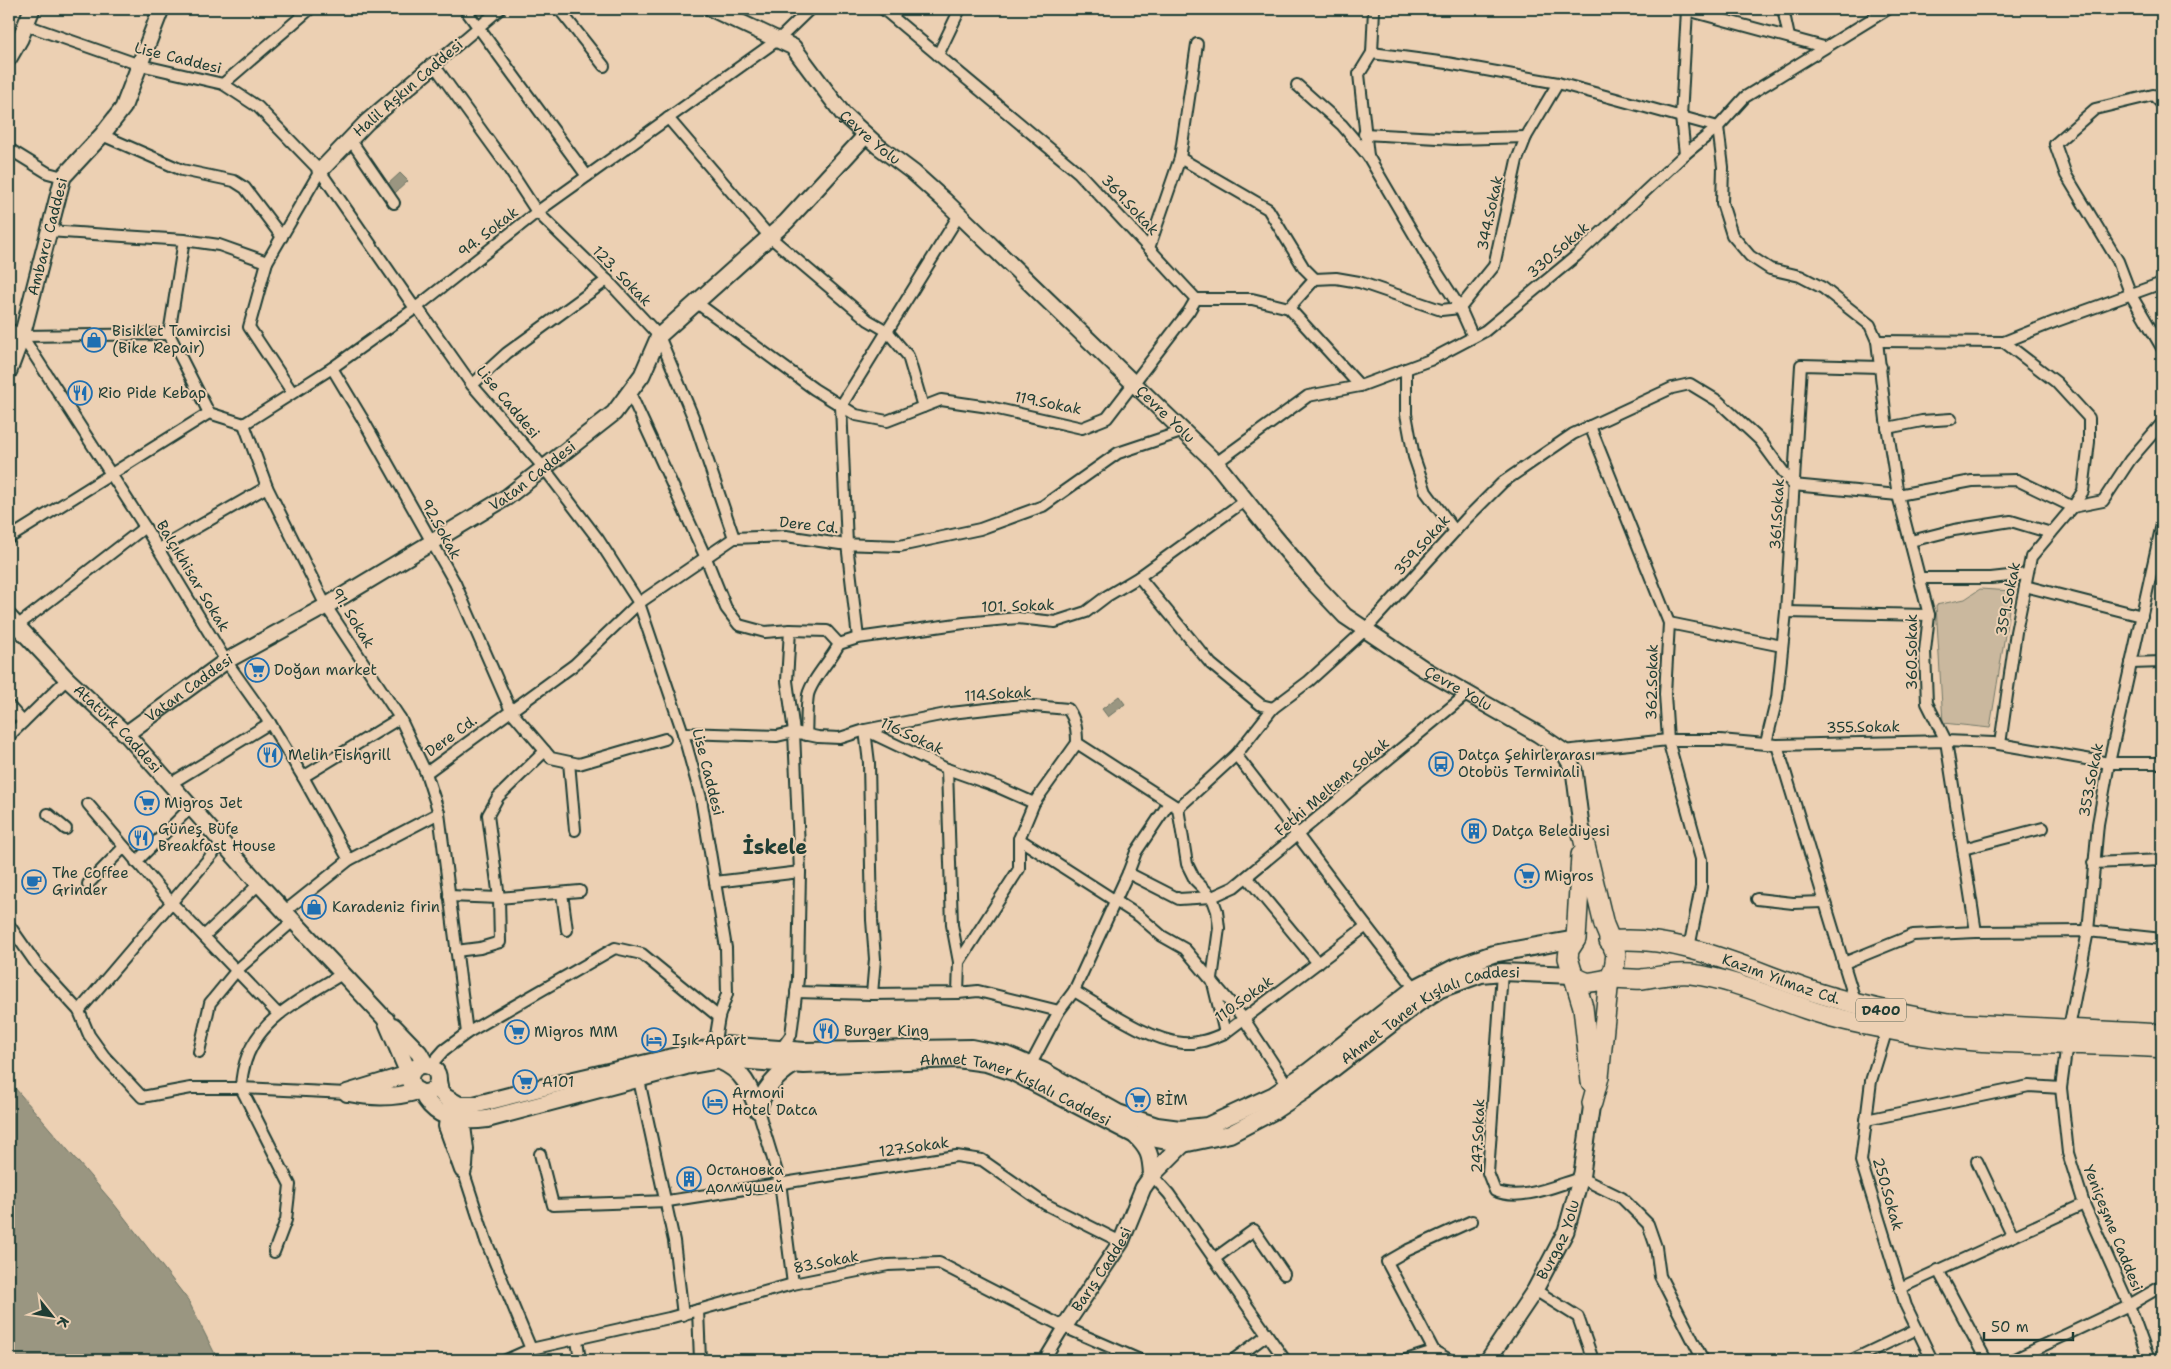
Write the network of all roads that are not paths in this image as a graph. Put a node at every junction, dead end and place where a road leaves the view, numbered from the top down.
1 (32, 9) edge
2 (161, 9) edge
3 (310, 9) edge
4 (465, 9) edge
5 (500, 9) edge
6 (558, 9) edge
7 (712, 9) edge
8 (810, 9) edge
9 (883, 9) edge
10 (960, 9) edge
11 (1374, 9) edge
12 (1783, 9) edge
13 (1685, 10) edge
14 (1883, 10) edge
15 (26, 25) junction
16 (478, 28) junction
17 (1788, 37) junction
18 (779, 39) junction
19 (1197, 44) dead end
20 (1824, 47) junction
21 (1372, 53) junction
22 (938, 55) junction
23 (9, 58) edge
24 (434, 64) junction
25 (140, 65) junction
26 (604, 66) dead end
27 (1558, 83) junction
28 (223, 84) junction
29 (1297, 85) dead end
30 (2162, 104) edge
31 (1681, 117) junction
32 (668, 118) junction
33 (1718, 127) junction
34 (1364, 134) junction
35 (102, 135) junction
36 (866, 135) junction
37 (1526, 137) junction
38 (350, 139) junction
39 (9, 149) edge
40 (1685, 154) junction
41 (1368, 156) junction
42 (1180, 158) junction
43 (320, 172) junction
44 (587, 176) junction
45 (63, 177) junction
46 (394, 203) dead end
47 (537, 212) junction
48 (960, 215) junction
49 (48, 231) junction
50 (282, 237) junction
51 (770, 237) junction
52 (184, 240) junction
53 (1149, 248) junction
54 (267, 262) junction
55 (1314, 278) junction
56 (607, 280) junction
57 (2162, 283) edge
58 (2131, 294) junction
59 (1196, 299) junction
60 (697, 303) junction
61 (416, 307) junction
62 (1290, 308) junction
63 (1460, 308) junction
64 (888, 331) junction
65 (15, 333) edge
66 (169, 334) junction
67 (659, 336) junction
68 (1473, 337) junction
69 (1877, 341) junction
70 (2004, 342) junction
71 (2162, 348) edge
72 (1881, 367) junction
73 (332, 368) junction
74 (1406, 369) junction
75 (9, 371) edge
76 (1133, 382) junction
77 (472, 385) junction
78 (1360, 386) junction
79 (292, 392) junction
80 (630, 393) junction
81 (841, 406) junction
82 (923, 407) junction
83 (209, 413) junction
84 (1951, 419) dead end
85 (2162, 423) edge
86 (244, 424) junction
87 (1590, 426) junction
88 (1887, 428) junction
89 (1184, 431) junction
90 (1216, 463) junction
91 (544, 468) junction
92 (112, 475) junction
93 (1793, 485) junction
94 (267, 488) junction
95 (1898, 495) junction
96 (1247, 499) junction
97 (2073, 507) junction
98 (2162, 524) edge
99 (145, 526) junction
100 (1455, 531) junction
101 (2051, 533) junction
102 (9, 538) edge
103 (734, 538) junction
104 (1911, 541) junction
105 (432, 544) junction
106 (847, 544) junction
107 (159, 549) junction
108 (706, 558) junction
109 (2027, 574) junction
110 (1139, 577) junction
111 (1920, 578) junction
112 (2025, 586) junction
113 (639, 603) junction
114 (326, 606) junction
115 (1786, 612) junction
116 (1929, 615) junction
117 (2142, 616) junction
118 (13, 621) edge
119 (1668, 622) junction
120 (790, 630) junction
121 (1365, 630) junction
122 (858, 638) junction
123 (839, 644) junction
124 (1782, 646) junction
125 (226, 661) junction
126 (2162, 662) edge
127 (2131, 663) junction
128 (67, 679) junction
129 (1467, 694) junction
130 (9, 706) edge
131 (1273, 708) junction
132 (512, 711) junction
133 (400, 718) junction
134 (23, 722) junction
135 (270, 724) junction
136 (865, 730) junction
137 (683, 732) junction
138 (794, 732) junction
139 (126, 734) junction
140 (806, 735) junction
141 (9, 736) edge
142 (665, 740) dead end
143 (1668, 740) junction
144 (1946, 741) junction
145 (1077, 743) junction
146 (1772, 744) junction
147 (2000, 744) junction
148 (545, 751) junction
149 (1563, 751) junction
150 (1236, 755) junction
151 (569, 762) junction
152 (2109, 763) junction
153 (2162, 763) edge
154 (947, 769) junction
155 (426, 773) junction
156 (303, 777) junction
157 (170, 784) junction
158 (1034, 803) junction
159 (88, 804) dead end
160 (191, 806) junction
161 (1174, 806) junction
162 (439, 813) junction
163 (48, 814) dead end
164 (2044, 828) dead end
165 (66, 829) dead end
166 (575, 830) dead end
167 (1582, 833) junction
168 (1299, 835) junction
169 (1019, 839) junction
170 (222, 843) junction
171 (124, 847) junction
172 (1963, 850) junction
173 (349, 860) junction
174 (2162, 860) edge
175 (136, 862) junction
176 (2094, 863) junction
177 (800, 872) junction
178 (1128, 873) junction
179 (1248, 877) junction
180 (715, 882) junction
181 (88, 884) dead end
182 (259, 884) junction
183 (580, 891) dead end
184 (562, 893) junction
185 (449, 896) junction
186 (1212, 897) junction
187 (499, 898) junction
188 (1757, 899) dead end
189 (1115, 900) junction
190 (171, 902) junction
191 (1824, 902) junction
192 (289, 916) junction
193 (9, 925) edge
194 (1365, 927) junction
195 (567, 930) dead end
196 (2088, 931) junction
197 (1976, 932) junction
198 (204, 936) junction
199 (1576, 939) junction
200 (2162, 939) edge
201 (1610, 940) junction
202 (1689, 948) junction
203 (456, 952) junction
204 (959, 962) junction
205 (1318, 963) junction
206 (1844, 963) junction
207 (237, 970) junction
208 (1502, 972) junction
209 (342, 974) junction
210 (1573, 975) junction
211 (1212, 979) junction
212 (1608, 979) junction
213 (1415, 988) junction
214 (1074, 991) junction
215 (796, 992) junction
216 (958, 993) junction
217 (872, 994) junction
218 (1856, 1004) junction
219 (79, 1011) junction
220 (1059, 1012) junction
221 (278, 1014) junction
222 (719, 1017) junction
223 (1244, 1019) junction
224 (386, 1020) junction
225 (1887, 1030) junction
226 (467, 1033) junction
227 (1225, 1033) junction
228 (2162, 1034) edge
229 (2068, 1036) junction
230 (2162, 1048) edge
231 (781, 1050) junction
232 (199, 1052) dead end
233 (716, 1054) junction
234 (793, 1065) junction
235 (1030, 1066) junction
236 (431, 1071) junction
237 (409, 1074) junction
238 (639, 1080) junction
239 (1288, 1086) junction
240 (241, 1088) junction
241 (2061, 1088) junction
242 (420, 1092) junction
243 (347, 1093) junction
244 (1592, 1103) junction
245 (758, 1110) junction
246 (455, 1111) junction
247 (487, 1119) junction
248 (1866, 1120) junction
249 (1135, 1135) junction
250 (1184, 1144) junction
251 (465, 1149) junction
252 (540, 1154) dead end
253 (1977, 1162) dead end
254 (464, 1170) junction
255 (1152, 1174) junction
256 (1581, 1178) junction
257 (780, 1182) junction
258 (665, 1201) junction
259 (2084, 1204) junction
260 (1472, 1221) dead end
261 (2012, 1235) junction
262 (1121, 1242) junction
263 (274, 1252) dead end
264 (1214, 1258) junction
265 (1938, 1270) junction
266 (1284, 1274) dead end
267 (793, 1284) junction
268 (2162, 1286) edge
269 (1900, 1288) junction
270 (1535, 1290) junction
271 (2129, 1305) junction
272 (698, 1310) junction
273 (683, 1314) junction
274 (1064, 1326) junction
275 (1917, 1328) junction
276 (1267, 1335) junction
277 (577, 1340) junction
278 (531, 1349) junction
279 (1434, 1351) junction
280 (506, 1360) edge
281 (580, 1360) edge
282 (700, 1360) edge
283 (1044, 1360) edge
284 (1137, 1360) edge
285 (1232, 1360) edge
286 (1285, 1360) edge
287 (1406, 1360) edge
288 (1450, 1360) edge
289 (1488, 1360) edge
290 (1593, 1360) edge
291 (1702, 1360) edge
292 (1852, 1360) edge
293 (1932, 1360) edge
294 (1986, 1360) edge
295 (2013, 1360) edge
296 (2149, 1360) edge

1 - 15 street
2 - 25 street, Ambarcı Caddesi
3 - 28 street
4 - 16 street
5 - 16 street, Halil Aşkın Caddesi
6 - 26 street
7 - 18 street, Çevre Yolu
8 - 18 street, 94. Sokak
9 - 22 street, 369.Sokak
10 - 22 street
11 - 21 street
12 - 17 street
13 - 17 street
13 - 31 street
14 - 20 street, 330.Sokak
15 - 23 street
15 - 25 street, Lise Caddesi
16 - 24 street, Halil Aşkın Caddesi
16 - 44 street
17 - 20 street
18 - 32 street, 94. Sokak
18 - 36 street, Çevre Yolu
19 - 42 street
20 - 33 street, 330.Sokak
21 - 27 street
21 - 34 street
22 - 53 street, 369.Sokak
24 - 38 street, Halil Aşkın Caddesi
24 - 47 street, 123. Sokak
25 - 28 street, Lise Caddesi
25 - 35 street, Ambarcı Caddesi
27 - 31 street
27 - 37 street, 344.Sokak
28 - 43 street, Lise Caddesi
29 - 41 street
30 - 58 street
31 - 33 street
31 - 40 street
32 - 44 street, 94. Sokak
32 - 51 street
33 - 40 street, 330.Sokak
33 - 69 street
34 - 37 street
34 - 41 street
35 - 45 street, Ambarcı Caddesi
35 - 50 street
36 - 48 street, Çevre Yolu
36 - 51 street, Vatan Caddesi
37 - 63 street, 344.Sokak
38 - 43 street, Halil Aşkın Caddesi
38 - 46 street
39 - 45 street
40 - 68 street, 330.Sokak
41 - 63 street
42 - 53 street
42 - 55 street
43 - 50 street
43 - 61 street, Lise Caddesi
44 - 47 street, 94. Sokak
45 - 49 street, Ambarcı Caddesi
47 - 56 street, 123. Sokak
47 - 61 street, 94. Sokak
48 - 64 street
48 - 76 street, Çevre Yolu
49 - 52 street
49 - 65 street, Ambarcı Caddesi
50 - 54 street
51 - 60 street, Vatan Caddesi
51 - 64 street
52 - 54 street
52 - 66 street
53 - 59 street, 369.Sokak
54 - 79 street
55 - 62 street
55 - 63 street
56 - 67 street, 123. Sokak
56 - 77 street
57 - 58 street
58 - 70 street
58 - 71 street
59 - 62 street
59 - 76 street, 119.Sokak
60 - 67 street, Vatan Caddesi
60 - 81 street, 119.Sokak
61 - 73 street, 94. Sokak
61 - 77 street, Lise Caddesi
62 - 78 street
63 - 68 street
64 - 81 street
64 - 82 street
65 - 66 street
65 - 75 street, Ambarcı Caddesi
65 - 92 street, Balçıkhisar Sokak
66 - 83 street
67 - 80 street, Vatan Caddesi
67 - 103 street, 123. Sokak
68 - 74 street, 330.Sokak
69 - 70 street
69 - 72 street, 360.Sokak
70 - 97 street, 359.Sokak
72 - 88 street, 360.Sokak
72 - 93 street, 361.Sokak
73 - 79 street, 94. Sokak
73 - 105 street, 92.Sokak
74 - 78 street, 330.Sokak
74 - 100 street
76 - 82 street, 119.Sokak
76 - 89 street, Çevre Yolu
77 - 91 street, Lise Caddesi
78 - 90 street, 330.Sokak
79 - 86 street, 94. Sokak
80 - 91 street, Vatan Caddesi
80 - 108 street
81 - 82 street, 119.Sokak
81 - 106 street
83 - 86 street
83 - 92 street
84 - 88 street
85 - 97 street
86 - 94 street, 91. Sokak
87 - 93 street, 359.Sokak
87 - 100 street, 359.Sokak
87 - 119 street, 362.Sokak
88 - 95 street, 360.Sokak
89 - 90 street, Çevre Yolu
89 - 106 street, Dere Cd.
90 - 96 street, Çevre Yolu
91 - 105 street, Vatan Caddesi
91 - 113 street, Lise Caddesi
92 - 99 street, Balçıkhisar Sokak
92 - 102 street
93 - 95 street
93 - 115 street, 361.Sokak
94 - 107 street
94 - 114 street, 91. Sokak
95 - 97 street
95 - 104 street, 360.Sokak
96 - 110 street, 101. Sokak
96 - 121 street, Çevre Yolu
97 - 101 street, 359.Sokak
98 - 117 street, 353.Sokak
99 - 107 street, Balçıkhisar Sokak
99 - 118 street
100 - 121 street, 359.Sokak
101 - 104 street
101 - 109 street, 359.Sokak
103 - 106 street, Dere Cd.
103 - 108 street, Dere Cd.
104 - 111 street, 360.Sokak
105 - 114 street, Vatan Caddesi
105 - 132 street, 92.Sokak
106 - 122 street
107 - 125 street, Balçıkhisar Sokak
108 - 113 street, Dere Cd.
108 - 120 street
109 - 111 street
109 - 112 street, 359.Sokak
110 - 122 street, 101. Sokak
110 - 131 street
111 - 116 street, 360.Sokak
112 - 117 street
112 - 147 street, 359.Sokak
113 - 132 street, Dere Cd.
113 - 137 street, Lise Caddesi
114 - 125 street, Vatan Caddesi
114 - 133 street, 91. Sokak
115 - 116 street
115 - 124 street, 361.Sokak
116 - 144 street, 360.Sokak
117 - 127 street, 353.Sokak
118 - 128 street, Atatürk Caddesi
119 - 124 street
119 - 143 street, 362.Sokak
120 - 123 street
120 - 138 street
121 - 129 street, Çevre Yolu
121 - 131 street, 359.Sokak
122 - 123 street, 101. Sokak
123 - 140 street
124 - 146 street, 361.Sokak
125 - 135 street, Balçıkhisar Sokak
125 - 139 street, Vatan Caddesi
126 - 127 street
127 - 152 street, 353.Sokak
128 - 134 street
128 - 139 street, Atatürk Caddesi
129 - 149 street, Çevre Yolu
129 - 168 street, Fethi Meltem Sokak
130 - 134 street
131 - 150 street, 359.Sokak
132 - 148 street
132 - 155 street, Dere Cd.
133 - 155 street, 91. Sokak
133 - 156 street
134 - 141 street
135 - 156 street, Balçıkhisar Sokak
135 - 157 street
136 - 140 street, 116.Sokak
136 - 145 street, 114.Sokak
136 - 154 street, 116.Sokak
136 - 217 street
137 - 138 street, 116.Sokak
137 - 180 street, Lise Caddesi
138 - 140 street, 116.Sokak
138 - 177 street
139 - 157 street, Atatürk Caddesi
142 - 151 street
143 - 146 street, 355.Sokak
143 - 149 street, 355.Sokak
143 - 202 street, 362.Sokak
144 - 146 street, 355.Sokak
144 - 147 street, 355.Sokak
144 - 172 street, 360.Sokak
145 - 158 street
145 - 161 street
146 - 191 street
147 - 152 street, 355.Sokak
148 - 151 street
148 - 187 street
149 - 167 street, Çevre Yolu
150 - 161 street, 359.Sokak
150 - 168 street
151 - 166 street
152 - 153 street, 355.Sokak
152 - 176 street, 353.Sokak
154 - 158 street, 116.Sokak
154 - 204 street
155 - 162 street, 91. Sokak
156 - 173 street, Balçıkhisar Sokak
157 - 160 street, Atatürk Caddesi
158 - 169 street
159 - 171 street
160 - 170 street, Atatürk Caddesi
160 - 175 street
161 - 178 street, 359.Sokak
161 - 186 street
162 - 173 street
162 - 185 street, 91. Sokak
163 - 165 street
164 - 172 street
167 - 199 highway
167 - 201 highway
168 - 179 street, Fethi Meltem Sokak
168 - 194 street
169 - 189 street
169 - 204 street
170 - 182 street, Atatürk Caddesi
170 - 190 street
171 - 175 street
171 - 181 street
172 - 197 street, 360.Sokak
173 - 192 street
174 - 176 street
175 - 190 street
176 - 196 street, 353.Sokak
177 - 180 street
177 - 215 street
178 - 186 street
178 - 189 street, 359.Sokak
179 - 186 street, Fethi Meltem Sokak
179 - 205 street
180 - 222 street, Lise Caddesi
182 - 192 street, Atatürk Caddesi
182 - 198 street
183 - 184 street
184 - 187 street
184 - 195 street
185 - 187 street
185 - 203 street, 91. Sokak
186 - 211 street
187 - 203 street
188 - 191 street
189 - 211 street
189 - 214 street, 359.Sokak
190 - 198 street
190 - 219 street
191 - 206 street
192 - 207 street
192 - 209 street, Atatürk Caddesi
193 - 219 street
194 - 205 street, 110.Sokak
194 - 213 street
196 - 197 street
196 - 200 street
196 - 229 street, 353.Sokak
197 - 206 street
198 - 207 street
199 - 201 highway, D400
199 - 210 highway
199 - 213 main road, Ahmet Taner Kışlalı Caddesi
201 - 202 highway, Kazım Yılmaz Cd. / D400
201 - 212 highway
202 - 218 highway, Kazım Yılmaz Cd. / D400
203 - 226 street, 91. Sokak
204 - 216 street
205 - 223 street, 110.Sokak
206 - 218 street
207 - 221 street
207 - 232 street
208 - 210 main road, Ahmet Taner Kışlalı Caddesi
208 - 250 main road, Ahmet Taner Kışlalı Caddesi
208 - 256 street, 247.Sokak
209 - 221 street
209 - 224 street, Atatürk Caddesi
210 - 212 highway, D400
210 - 244 highway
211 - 223 street
211 - 227 street
212 - 225 highway, Kazım Yılmaz Cd. / D400
212 - 244 highway
213 - 239 main road, Ahmet Taner Kışlalı Caddesi
214 - 220 street, 359.Sokak
214 - 227 street, 110.Sokak
215 - 217 street
215 - 231 street
216 - 217 street
216 - 220 street
218 - 229 highway, Kazım Yılmaz Cd. / D400
219 - 240 street
220 - 235 street, 359.Sokak
221 - 240 street
222 - 226 street
222 - 233 street, Lise Caddesi
223 - 227 street, 110.Sokak
223 - 239 street
224 - 236 main road
224 - 237 main road
225 - 229 highway, Kazım Yılmaz Cd. / D400
225 - 248 street, 250.Sokak
226 - 236 street
228 - 229 highway, Kazım Yılmaz Cd. / D400
229 - 230 highway, Kazım Yılmaz Cd. / D400
229 - 241 street, Yeniçeşme Caddesi
231 - 233 main road, Ahmet Taner Kışlalı Caddesi
231 - 235 main road, Ahmet Taner Kışlalı Caddesi
233 - 234 main road, Ahmet Taner Kışlalı Caddesi
233 - 238 main road, Ahmet Taner Kışlalı Caddesi
233 - 245 main road
233 - 246 main road, Ahmet Taner Kışlalı Caddesi
234 - 245 main road
234 - 249 main road, Ahmet Taner Kışlalı Caddesi
235 - 239 main road, Ahmet Taner Kışlalı Caddesi
236 - 237 main road
236 - 242 main road
236 - 246 main road
237 - 242 main road
237 - 243 main road
238 - 247 main road, Ahmet Taner Kışlalı Caddesi
238 - 258 street
240 - 243 street
240 - 263 street
241 - 248 street
241 - 259 street, Yeniçeşme Caddesi
242 - 243 main road
242 - 246 main road
244 - 256 street, Burgaz Yolu
245 - 257 street
246 - 247 main road, Ahmet Taner Kışlalı Caddesi
246 - 251 main road
246 - 254 main road
247 - 251 main road
248 - 269 street, 250.Sokak
249 - 250 main road, Ahmet Taner Kışlalı Caddesi
249 - 255 main road
250 - 255 main road
251 - 254 main road
252 - 258 street, 127.Sokak
253 - 261 street
254 - 278 street
255 - 262 street, Barış Caddesi
255 - 264 street
256 - 270 street, Burgaz Yolu
256 - 291 street
257 - 258 street, 127.Sokak
257 - 262 street, 127.Sokak
257 - 267 street
258 - 273 street
259 - 261 street
259 - 271 street, Yeniçeşme Caddesi
260 - 279 street
261 - 265 street
262 - 274 street, Barış Caddesi
264 - 266 street
264 - 276 street
265 - 269 street
265 - 294 street
267 - 272 street, 83.Sokak
267 - 274 street, 83.Sokak
268 - 271 street
269 - 275 street, 250.Sokak
270 - 289 street, Burgaz Yolu
270 - 290 street
271 - 295 street
271 - 296 street, Yeniçeşme Caddesi
272 - 273 street, 83.Sokak
272 - 282 street
273 - 277 street, 83.Sokak
274 - 283 street, Barış Caddesi
274 - 284 street, 83.Sokak
275 - 292 street
275 - 293 street, 250.Sokak
276 - 285 street
276 - 286 street
277 - 278 street, 83.Sokak
277 - 281 street
278 - 280 street, 83.Sokak
279 - 287 street
279 - 288 street

